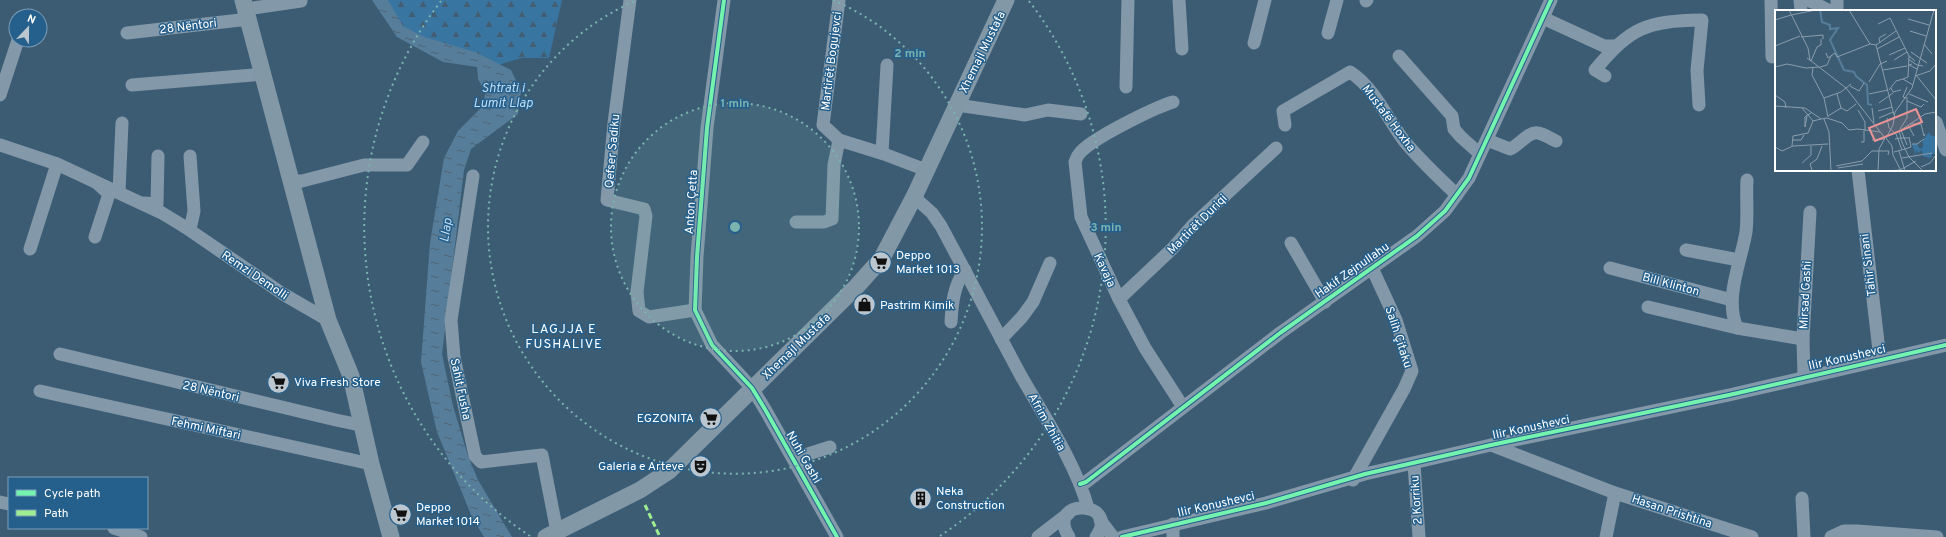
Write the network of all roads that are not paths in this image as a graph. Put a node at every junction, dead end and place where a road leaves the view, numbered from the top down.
1 (630, 0) edge
2 (724, 0) edge
3 (839, 0) edge
4 (1006, 0) edge
5 (1128, 0) edge
6 (1179, 0) edge
7 (1265, 0) edge
8 (1337, 0) edge
9 (1551, 0) edge
10 (1771, 0) edge
11 (1800, 0) edge
12 (1808, 0) edge
13 (1837, 0) edge
14 (301, 1) dead end
15 (246, 9) edge
16 (1801, 10) edge
17 (1828, 10) edge
18 (1835, 10) edge
19 (1544, 18) junction
20 (127, 33) dead end
21 (1328, 33) dead end
22 (1254, 43) dead end
23 (1615, 46) junction
24 (15, 48) edge
25 (1182, 49) dead end
26 (1399, 56) dead end
27 (1772, 57) dead end
28 (887, 66) dead end
29 (264, 74) junction
30 (1605, 76) dead end
31 (132, 85) dead end
32 (1126, 86) dead end
33 (0, 94) edge
34 (1173, 102) dead end
35 (957, 104) junction
36 (1699, 106) dead end
37 (1081, 114) dead end
38 (1936, 122) dead end
39 (122, 124) dead end
40 (1285, 125) dead end
41 (839, 140) junction
42 (1487, 140) junction
43 (1556, 141) dead end
44 (423, 142) dead end
45 (0, 146) edge
46 (1276, 148) dead end
47 (1946, 150) edge
48 (882, 153) junction
49 (1480, 154) junction
50 (158, 156) dead end
51 (190, 156) dead end
52 (57, 164) junction
53 (926, 170) junction
54 (1858, 171) edge
55 (473, 176) dead end
56 (1746, 180) dead end
57 (96, 181) junction
58 (291, 181) junction
59 (120, 192) junction
60 (1457, 195) junction
61 (914, 198) junction
62 (142, 203) junction
63 (1810, 212) dead end
64 (796, 222) dead end
65 (185, 227) junction
66 (95, 237) dead end
67 (1291, 243) dead end
68 (30, 249) dead end
69 (1686, 250) dead end
70 (1739, 260) junction
71 (1050, 263) dead end
72 (1372, 268) junction
73 (1610, 268) dead end
74 (965, 270) junction
75 (1119, 299) junction
76 (1732, 300) junction
77 (1324, 302) junction
78 (1648, 307) dead end
79 (695, 310) junction
80 (328, 320) junction
81 (951, 322) dead end
82 (1737, 328) junction
83 (1001, 339) junction
84 (1803, 339) junction
85 (1946, 345) edge
86 (60, 354) dead end
87 (1880, 359) junction
88 (1804, 377) junction
89 (752, 388) junction
90 (40, 392) dead end
91 (1183, 407) junction
92 (362, 420) junction
93 (1491, 445) junction
94 (830, 447) dead end
95 (796, 461) junction
96 (371, 464) junction
97 (1414, 464) junction
98 (1355, 478) junction
99 (1080, 484) junction
100 (1615, 493) junction
101 (1802, 498) dead end
102 (1088, 508) junction
103 (1070, 512) junction
104 (1100, 520) junction
105 (117, 529) edge
106 (1173, 531) edge
107 (551, 534) edge
108 (141, 537) edge
109 (391, 537) edge
110 (837, 537) edge
111 (1038, 537) edge
112 (1069, 537) edge
113 (1096, 537) edge
114 (1113, 537) edge
115 (1122, 537) edge
116 (1419, 537) edge
117 (1606, 537) edge
118 (1752, 537) edge
119 (1804, 537) edge
120 (1831, 537) edge
121 (1937, 537) edge

1 - 79 street, Qefser Sadiku
2 - 79 street, Anton Çetta
3 - 41 street, Martirët Bogujevci
4 - 35 main road, Xhemajl Mustafa
5 - 32 street
6 - 25 street
7 - 22 street
8 - 21 street
9 - 19 street, Hakif Zejnullahu
10 - 27 street
11 - 16 street
12 - 17 street
13 - 18 street
14 - 15 street, 28 Nëntori
15 - 20 street, 28 Nëntori
15 - 29 main road
19 - 23 street
19 - 42 street, Hakif Zejnullahu
23 - 30 street
23 - 36 street
24 - 33 street
26 - 49 street
28 - 48 street
29 - 31 street
29 - 58 main road
34 - 75 street, Kavaja
35 - 37 street, Xhemajl Mustafa
35 - 53 main road, Xhemajl Mustafa
38 - 47 street
39 - 59 street
40 - 60 street, Mustafë Hoxha
41 - 48 street, Martirët Bogujevci
41 - 64 street
42 - 43 street
42 - 49 street, Hakif Zejnullahu
44 - 58 street
45 - 52 street, Remzi Demolli
46 - 75 street, Martirët Duriqi
48 - 53 street, Martirët Bogujevci
49 - 60 street, Hakif Zejnullahu
50 - 62 street
51 - 65 street
52 - 57 street, Remzi Demolli
52 - 68 street
53 - 61 main road, Xhemajl Mustafa
54 - 87 street, Tahir Sinani
55 - 107 street, Sahit Fusha
56 - 70 street
57 - 59 street, Remzi Demolli
57 - 66 street, Remzi Demolli
58 - 80 main road
59 - 62 street, Remzi Demolli
60 - 72 street, Hakif Zejnullahu
61 - 74 street, Afrim Zhitia
61 - 89 main road, Xhemajl Mustafa
62 - 65 street, Remzi Demolli
63 - 84 street, Mirsad Gashi
65 - 80 street, Remzi Demolli
67 - 77 street, Hakif Zejnullahu
69 - 70 street
70 - 76 street
71 - 83 street
72 - 77 street, Hakif Zejnullahu
72 - 98 street, Salih Çitaku
73 - 76 street, Bill Klinton
74 - 81 street
74 - 83 street, Afrim Zhitia
75 - 91 street, Kavaja
76 - 82 street
77 - 91 street, Hakif Zejnullahu
78 - 82 street
79 - 89 street, Anton Çetta
80 - 92 main road
82 - 84 street
83 - 99 street, Afrim Zhitia
84 - 88 street, Mirsad Gashi
85 - 87 street, Ilir Konushevci
86 - 92 street, 28 Nëntori
87 - 88 street, Ilir Konushevci
88 - 93 street, Ilir Konushevci
89 - 95 street, Nuhi Gashi
89 - 107 main road, Xhemajl Mustafa
90 - 96 street, Fehmi Miftari
91 - 99 street, Hakif Zejnullahu
92 - 96 main road
93 - 97 street, Ilir Konushevci
93 - 100 street, Hasan Prishtina
94 - 95 street, Nuhi Gashi
95 - 110 street, Nuhi Gashi
96 - 109 main road
97 - 98 street, Ilir Konushevci
97 - 116 street, 2 Korriku
98 - 106 street, Ilir Konushevci
99 - 102 street, Afrim Zhitia
100 - 117 street, Hasan Prishtina
100 - 118 street, Hasan Prishtina
101 - 119 street
102 - 103 street
102 - 104 street
103 - 111 street
103 - 112 street
104 - 113 street
104 - 114 street
105 - 108 street
106 - 115 street, Ilir Konushevci
120 - 121 street

